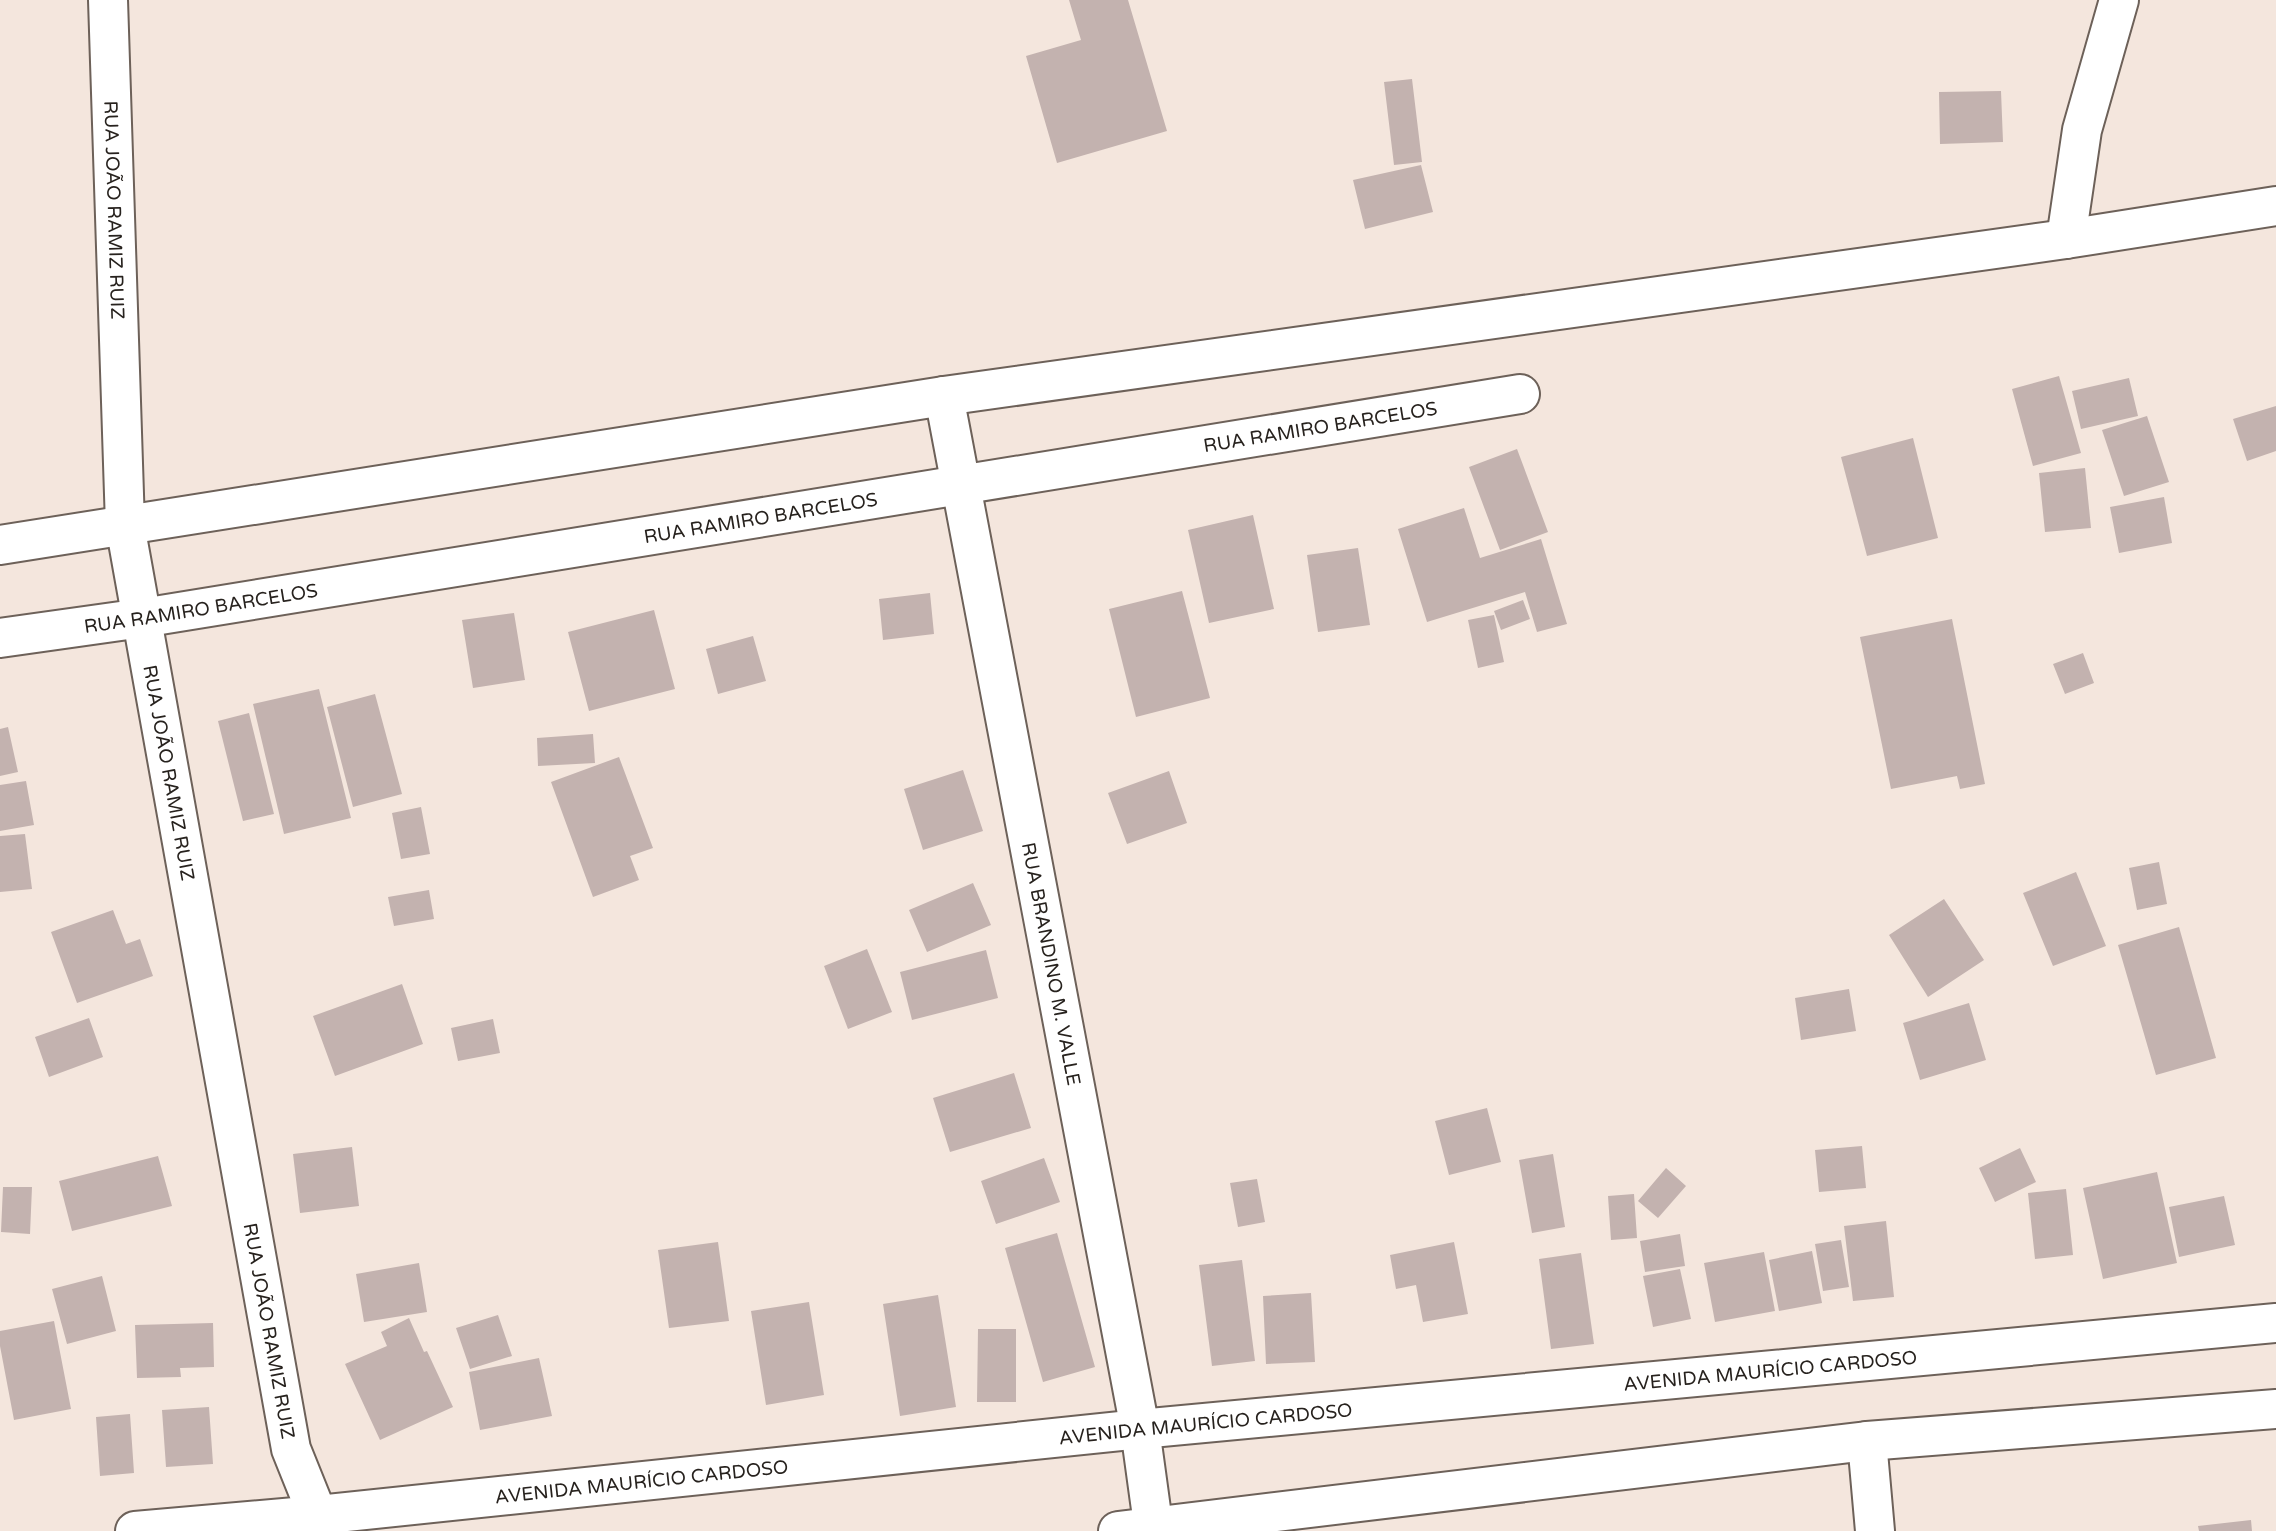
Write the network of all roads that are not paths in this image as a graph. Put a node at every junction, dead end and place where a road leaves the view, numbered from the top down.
1 (108, 0) edge
2 (2119, 0) edge
3 (2276, 206) edge
4 (2066, 239) junction
5 (1520, 394) dead end
6 (944, 396) junction
7 (962, 483) junction
8 (125, 525) junction
9 (0, 545) edge
10 (142, 618) junction
11 (0, 638) edge
12 (2276, 1322) edge
13 (2276, 1409) edge
14 (1140, 1429) junction
15 (1867, 1441) junction
16 (321, 1523) edge
17 (1142, 1530) edge
18 (135, 1531) edge
19 (1875, 1531) edge

1 - 8 street, RUA JOÃO RAMIZ RUIZ
2 - 4 street
3 - 4 street
4 - 6 street
5 - 7 street, RUA RAMIRO BARCELOS
6 - 7 street, RUA BRANDINO M. VALLE
6 - 8 street
7 - 10 street, RUA RAMIRO BARCELOS
7 - 14 street, RUA BRANDINO M. VALLE
8 - 9 street
8 - 10 street, RUA JOÃO RAMIZ RUIZ
10 - 11 street, RUA RAMIRO BARCELOS
10 - 16 street, RUA JOÃO RAMIZ RUIZ
12 - 14 street, AVENIDA MAURÍCIO CARDOSO
13 - 15 street
14 - 16 street, AVENIDA MAURÍCIO CARDOSO
14 - 17 street, RUA BRANDINO M. VALLE
15 - 17 street
15 - 19 street
16 - 18 street, AVENIDA MAURÍCIO CARDOSO

